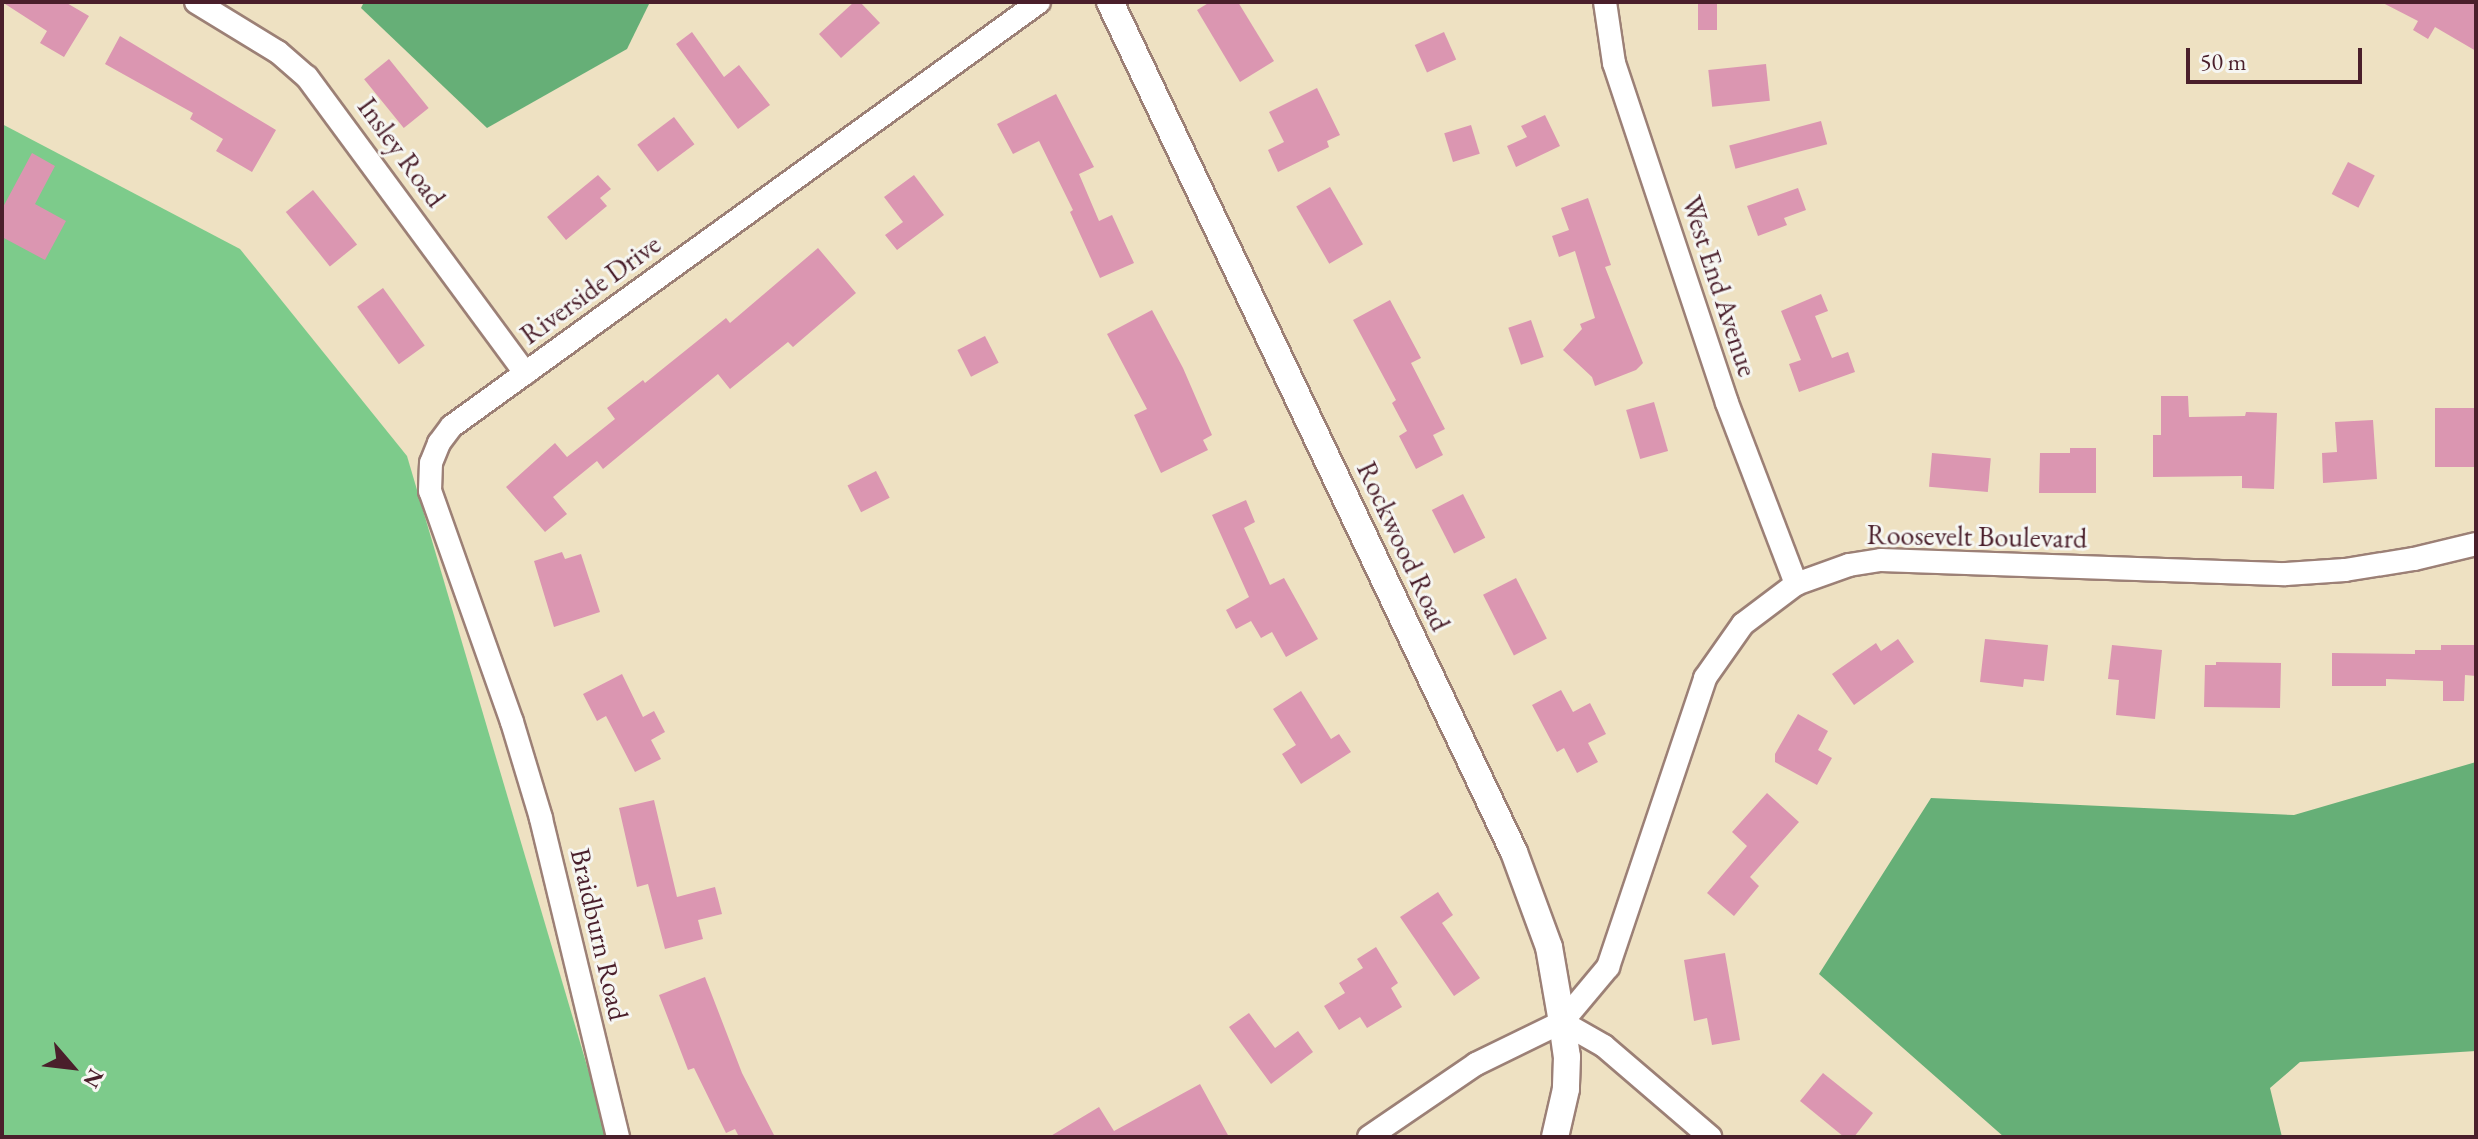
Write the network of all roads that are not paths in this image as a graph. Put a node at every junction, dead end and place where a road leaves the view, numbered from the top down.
1 (196, 2) edge
2 (1039, 2) edge
3 (1110, 2) edge
4 (1605, 2) edge
5 (525, 373) junction
6 (2476, 544) edge
7 (1796, 584) junction
8 (519, 746) joint
9 (1562, 1022) junction
10 (618, 1137) edge
11 (1369, 1137) edge
12 (1555, 1137) edge
13 (1710, 1137) edge

1 - 5 street, Insley Road
2 - 5 street, Riverside Drive
3 - 9 street, Rockwood Road
4 - 7 street, West End Avenue
5 - 8 street, Riverside Drive
6 - 7 street, Roosevelt Boulevard
7 - 9 street, Roosevelt Boulevard
8 - 10 street, Braidburn Road
9 - 11 street
9 - 12 street, Rockwood Road
9 - 13 street

